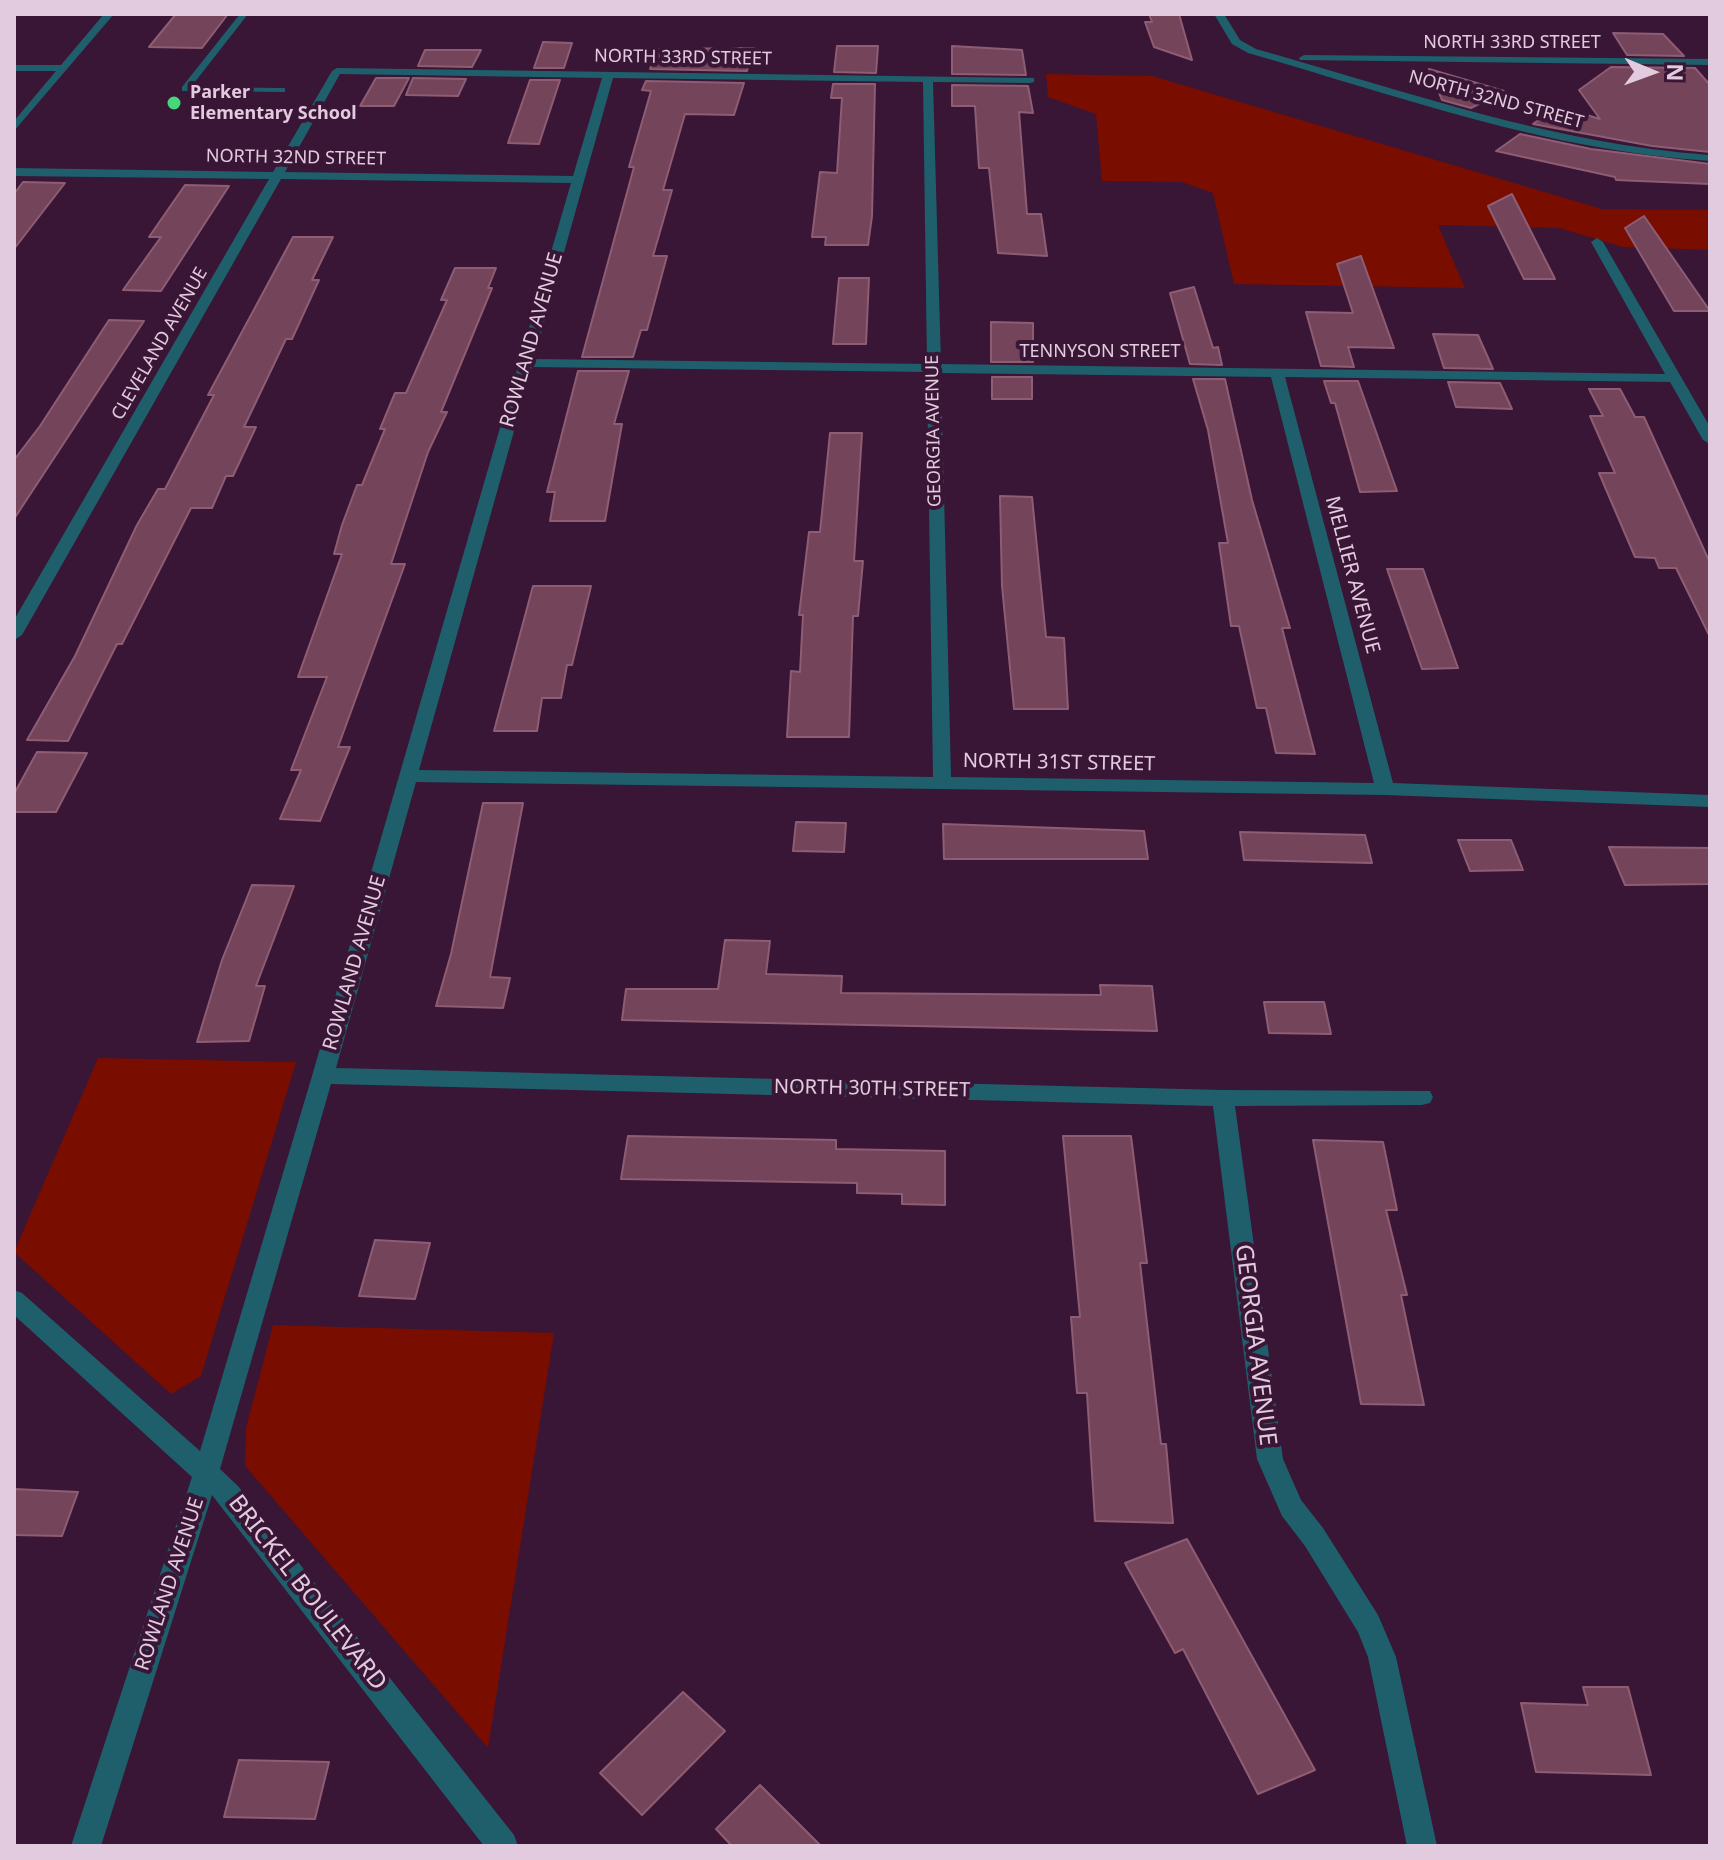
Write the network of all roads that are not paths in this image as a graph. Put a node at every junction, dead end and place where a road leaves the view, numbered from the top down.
1 (109, 14) edge
2 (244, 14) edge
3 (1219, 14) edge
4 (1276, 57) junction
5 (1410, 60) junction
6 (1710, 62) edge
7 (14, 68) edge
8 (63, 68) junction
9 (337, 71) joint
10 (608, 75) junction
11 (928, 79) junction
12 (1030, 80) dead end
13 (282, 90) dead end
14 (1391, 90) junction
15 (14, 128) edge
16 (1710, 158) edge
17 (14, 172) edge
18 (277, 176) junction
19 (577, 180) junction
20 (1597, 242) dead end
21 (526, 363) junction
22 (933, 369) junction
23 (1277, 372) junction
24 (1674, 378) junction
25 (1710, 440) edge
26 (14, 635) edge
27 (408, 776) junction
28 (942, 783) junction
29 (1385, 789) junction
30 (1710, 801) edge
31 (323, 1076) junction
32 (1422, 1097) dead end
33 (1223, 1098) junction
34 (14, 1300) edge
35 (206, 1473) junction
36 (86, 1846) edge
37 (503, 1846) edge
38 (1422, 1846) edge

1 - 8 street
2 - 13 lane
3 - 4 street
4 - 5 street, NORTH 33RD STREET
4 - 14 street, NORTH 32ND STREET
5 - 6 street, NORTH 33RD STREET
5 - 14 street, NORTH 33RD STREET
7 - 8 street
8 - 15 street
9 - 10 street, NORTH 33RD STREET
9 - 18 street, CLEVELAND AVENUE
10 - 11 street, NORTH 33RD STREET
10 - 19 street, ROWLAND AVENUE
11 - 12 street, NORTH 33RD STREET
11 - 22 street, GEORGIA AVENUE
14 - 16 street, NORTH 32ND STREET
17 - 18 street, NORTH 32ND STREET
18 - 19 street, NORTH 32ND STREET
18 - 26 street, CLEVELAND AVENUE
19 - 21 street, ROWLAND AVENUE
20 - 24 street
21 - 22 street, TENNYSON STREET
21 - 27 street, ROWLAND AVENUE
22 - 23 street, TENNYSON STREET
22 - 28 street, GEORGIA AVENUE
23 - 24 street, TENNYSON STREET
23 - 29 street, MELLIER AVENUE
24 - 25 street
27 - 28 street, NORTH 31ST STREET
27 - 31 street, ROWLAND AVENUE
28 - 29 street, NORTH 31ST STREET
29 - 30 street, NORTH 31ST STREET
31 - 33 street, NORTH 30TH STREET
31 - 35 street, ROWLAND AVENUE
32 - 33 street, NORTH 30TH STREET
33 - 38 street, GEORGIA AVENUE
34 - 35 street, BRICKEL BOULEVARD
35 - 36 street, ROWLAND AVENUE
35 - 37 street, BRICKEL BOULEVARD

